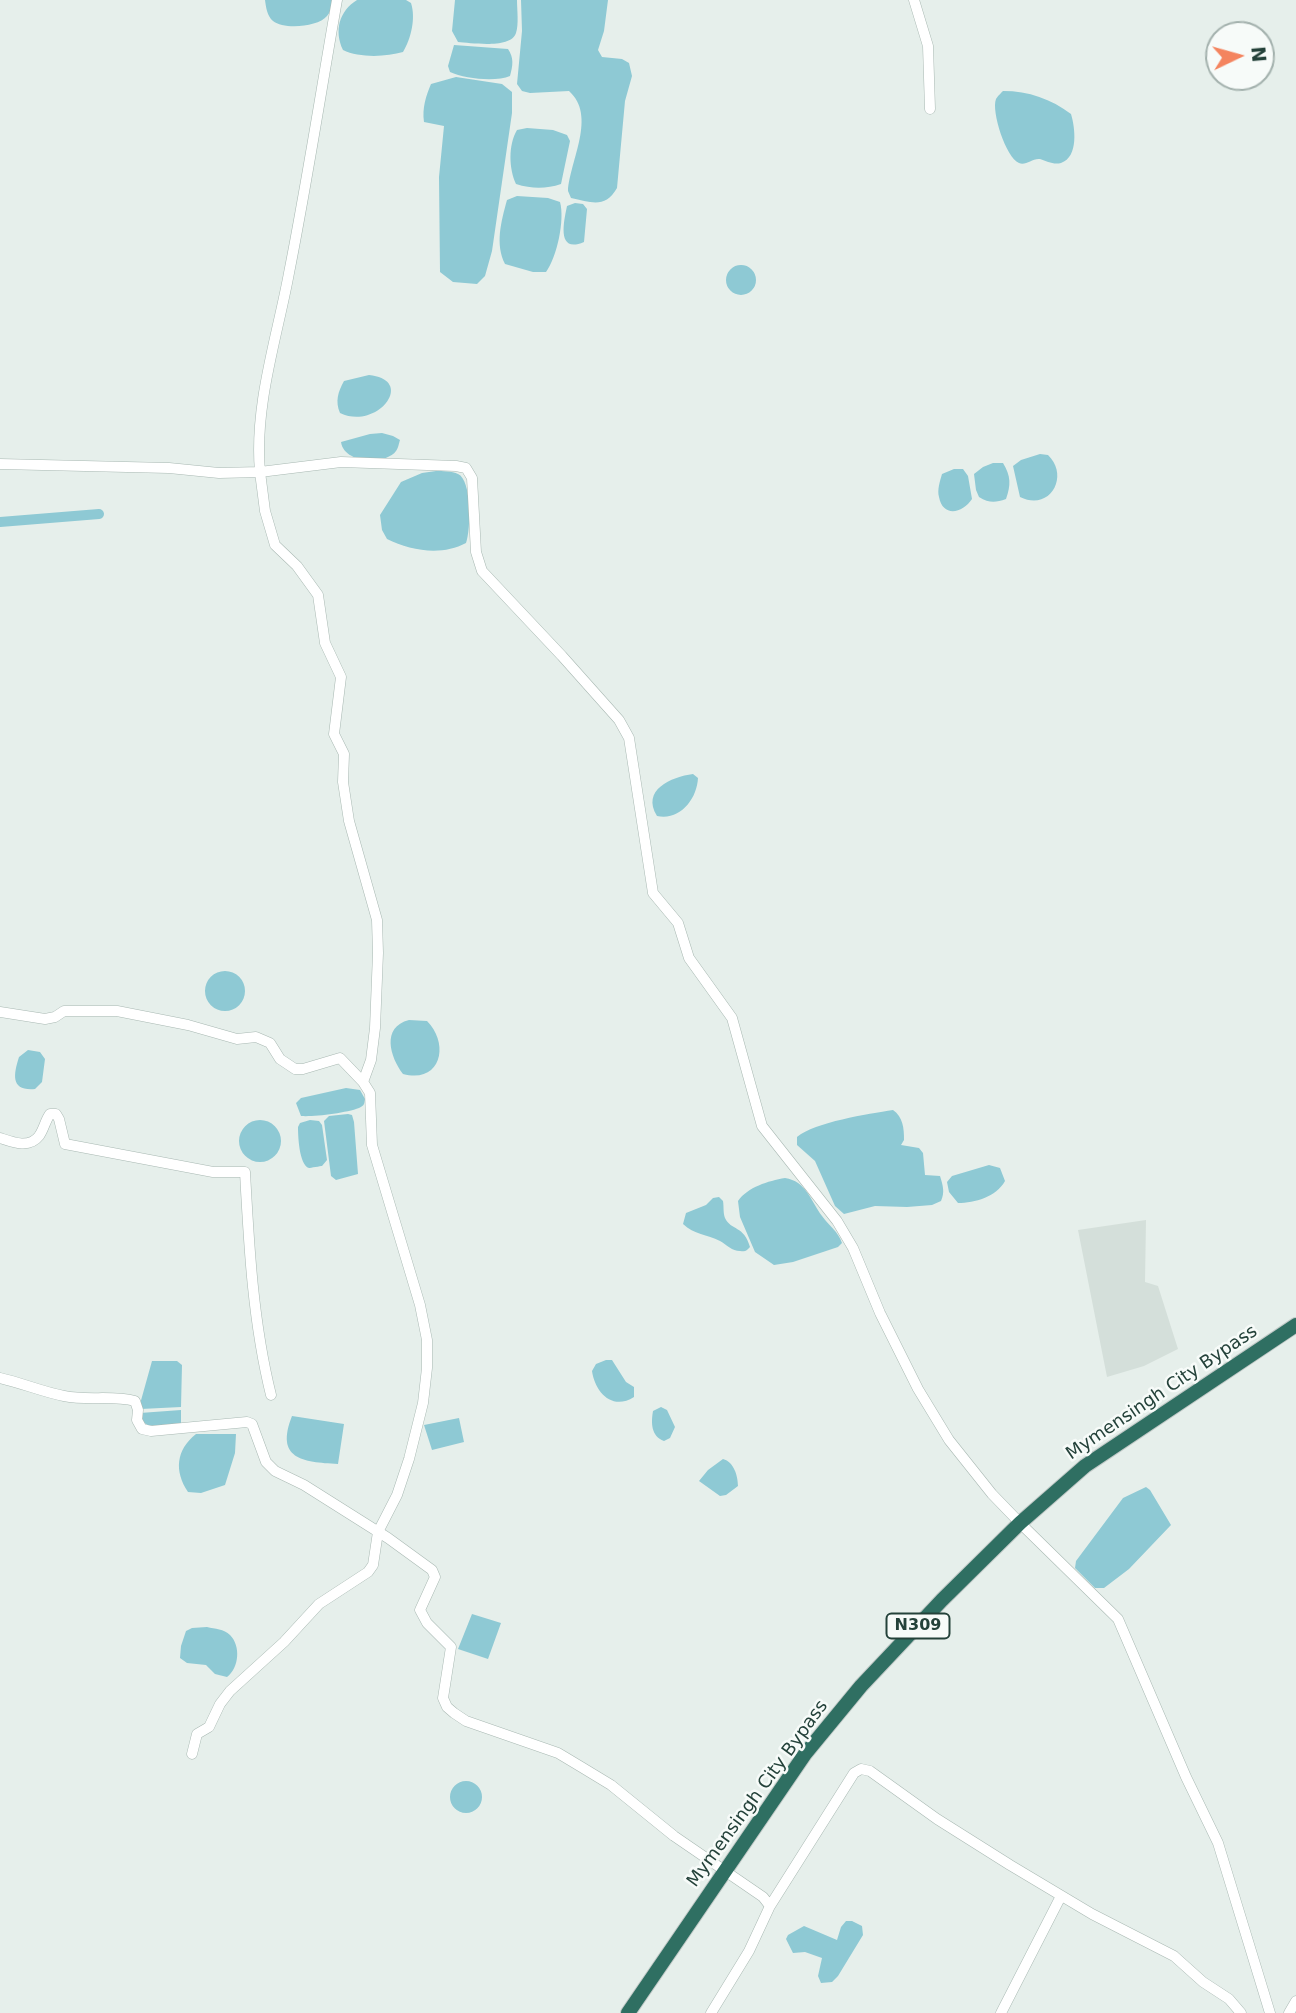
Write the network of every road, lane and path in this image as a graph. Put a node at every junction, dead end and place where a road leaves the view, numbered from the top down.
1 (337, 0) edge
2 (914, 0) edge
3 (930, 109) dead end
4 (0, 464) edge
5 (260, 472) junction
6 (0, 1012) edge
7 (363, 1082) junction
8 (0, 1138) edge
9 (1296, 1325) edge
10 (0, 1378) edge
11 (271, 1395) dead end
12 (1020, 1522) junction
13 (378, 1532) junction
14 (192, 1754) dead end
15 (724, 1871) junction
16 (1061, 1896) junction
17 (770, 1906) junction
18 (1296, 2001) edge
19 (628, 2013) edge
20 (711, 2013) edge
21 (1001, 2013) edge
22 (1241, 2013) edge
23 (1270, 2013) edge
24 (1289, 2013) edge

1 - 5 street
2 - 3 street
4 - 5 street
5 - 7 street
5 - 12 street
6 - 7 street
7 - 13 street
8 - 11 street
9 - 12 highway, Mymensingh City Bypass / N309
10 - 13 street
12 - 15 highway, Mymensingh City Bypass / N309
12 - 23 street
13 - 14 street
13 - 15 street
15 - 17 street
15 - 19 highway, Mymensingh City Bypass / N309
16 - 17 street
16 - 21 street
16 - 22 street
17 - 20 street
18 - 24 street

